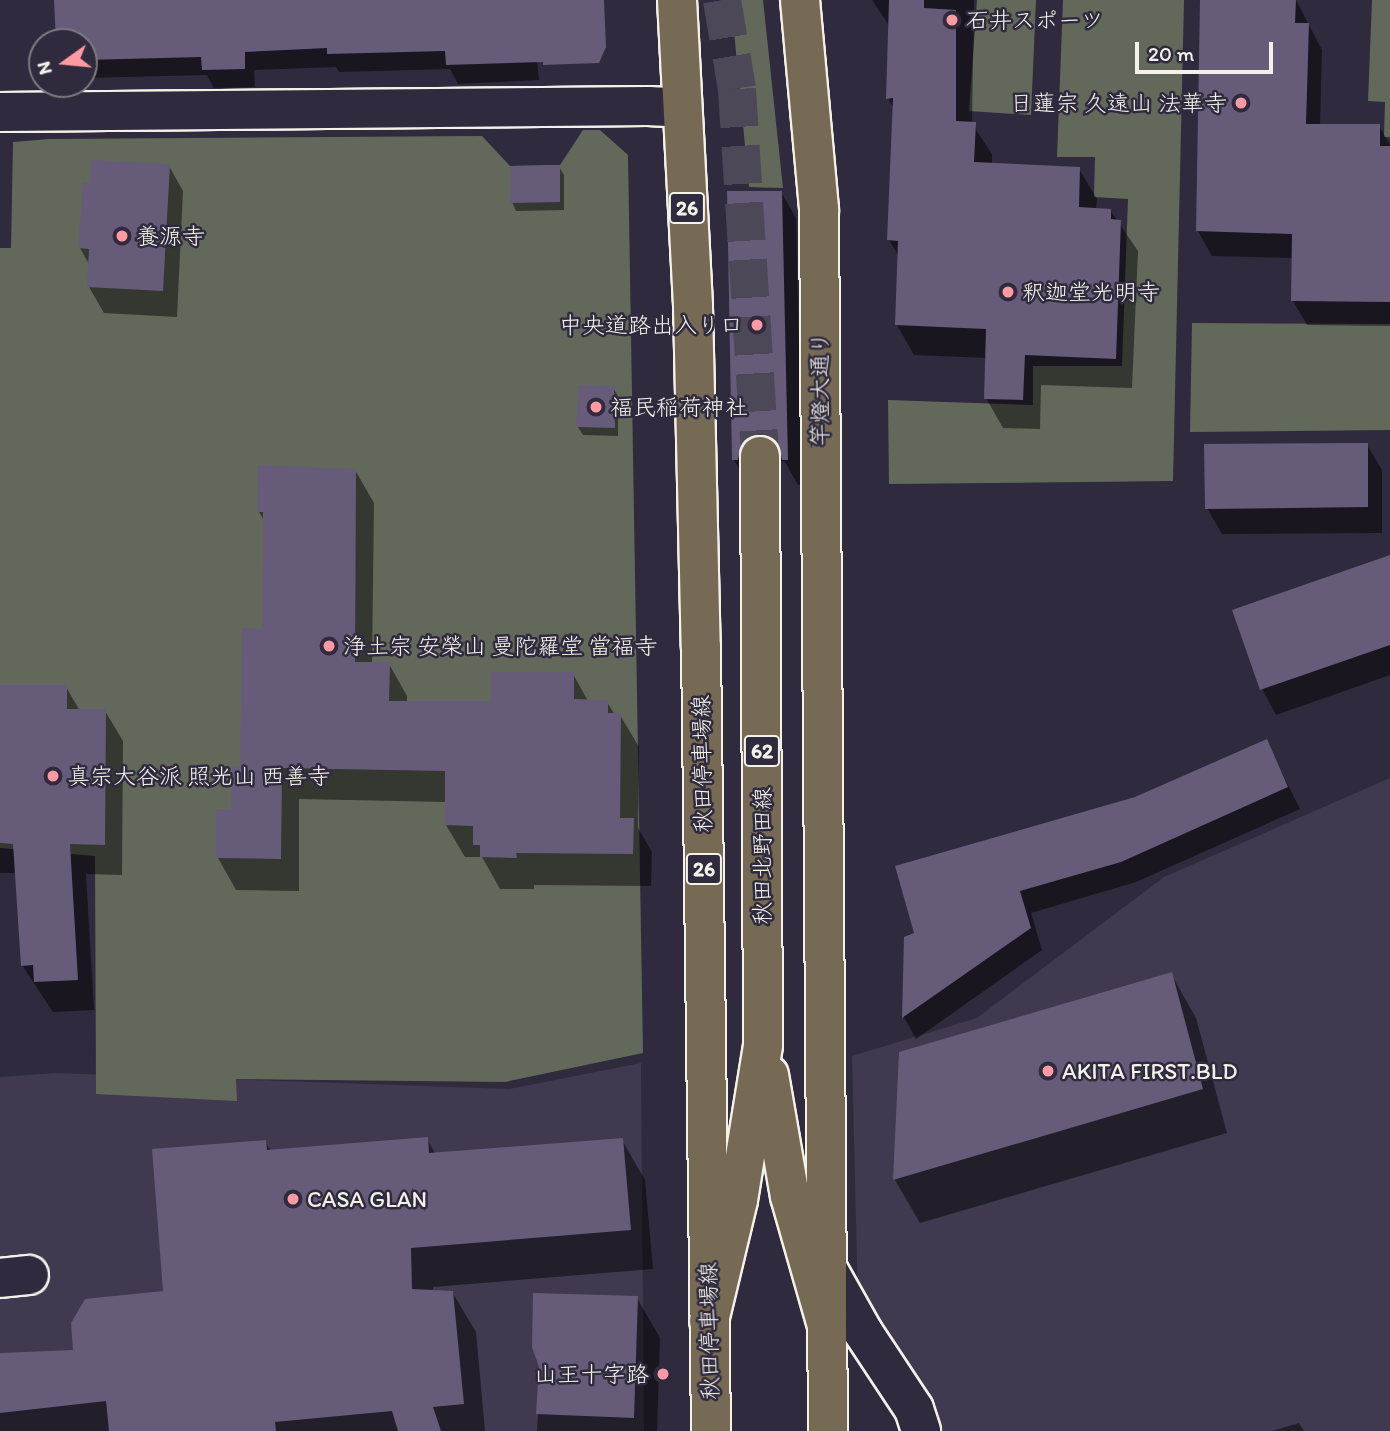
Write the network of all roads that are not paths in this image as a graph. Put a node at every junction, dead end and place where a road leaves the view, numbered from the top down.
1 (677, 0) edge
2 (800, 0) edge
3 (682, 108) junction
4 (0, 112) edge
5 (760, 456) tunnel mouth
6 (763, 1045) junction
7 (827, 1266) junction
8 (709, 1321) junction
9 (827, 1326) junction
10 (711, 1431) edge
11 (828, 1431) edge
12 (921, 1431) edge

1 - 3 main road, 26
2 - 7 main road, 竿燈大通り
3 - 4 street
3 - 8 main road, 秋田停車場線 / 26
5 - 6 main road, 秋田北野田線 / 62
6 - 8 main road, 62
6 - 9 main road, 62
7 - 9 main road
7 - 12 street
8 - 10 main road, 秋田停車場線 / 26
9 - 11 main road

